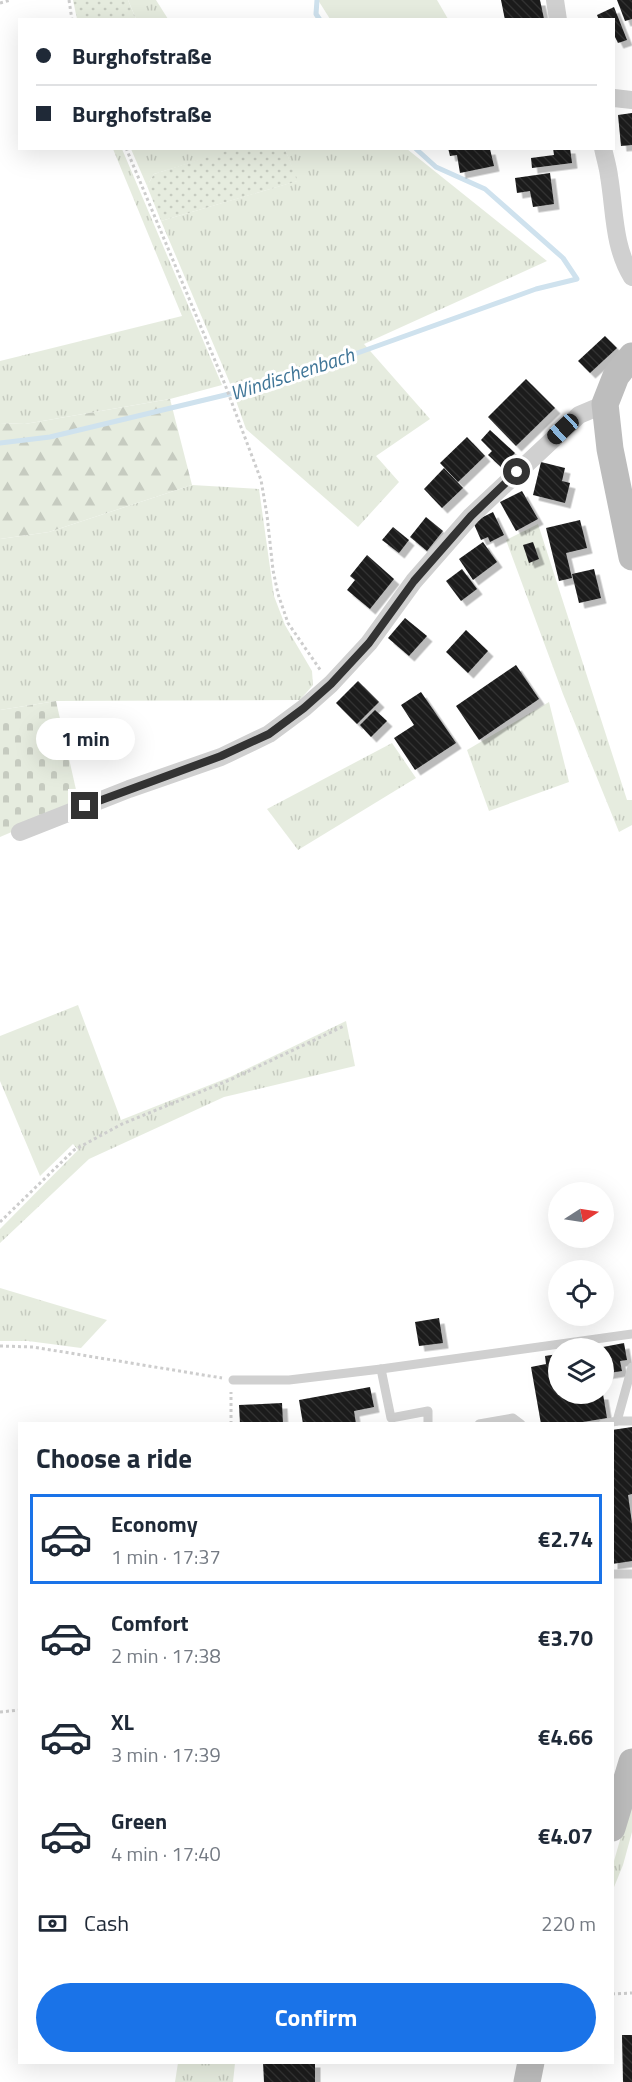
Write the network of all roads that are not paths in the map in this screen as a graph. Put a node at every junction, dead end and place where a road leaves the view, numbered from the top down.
1 (555, 0) edge
2 (558, 18) edge
3 (615, 98) edge
4 (632, 100) edge
5 (603, 150) edge
6 (632, 277) edge
7 (632, 356) edge
8 (605, 404) junction
9 (632, 557) edge
10 (20, 832) dead end
11 (632, 1334) edge
12 (632, 1367) edge
13 (381, 1370) junction
14 (233, 1380) road end
15 (632, 1420) edge
16 (617, 1421) junction
17 (428, 1422) edge
18 (490, 1422) edge
19 (518, 1422) edge
20 (612, 1422) edge
21 (614, 1574) edge
22 (632, 1574) edge
23 (632, 1762) edge
24 (614, 1821) edge
25 (531, 2064) edge
26 (527, 2082) edge

1 - 2 street
3 - 4 street
5 - 6 street
7 - 8 street
8 - 9 street
8 - 10 street
11 - 13 lane
12 - 16 lane
13 - 14 lane
13 - 17 lane
15 - 16 lane
16 - 20 lane
18 - 19 lane
21 - 22 lane
23 - 24 street
25 - 26 street

